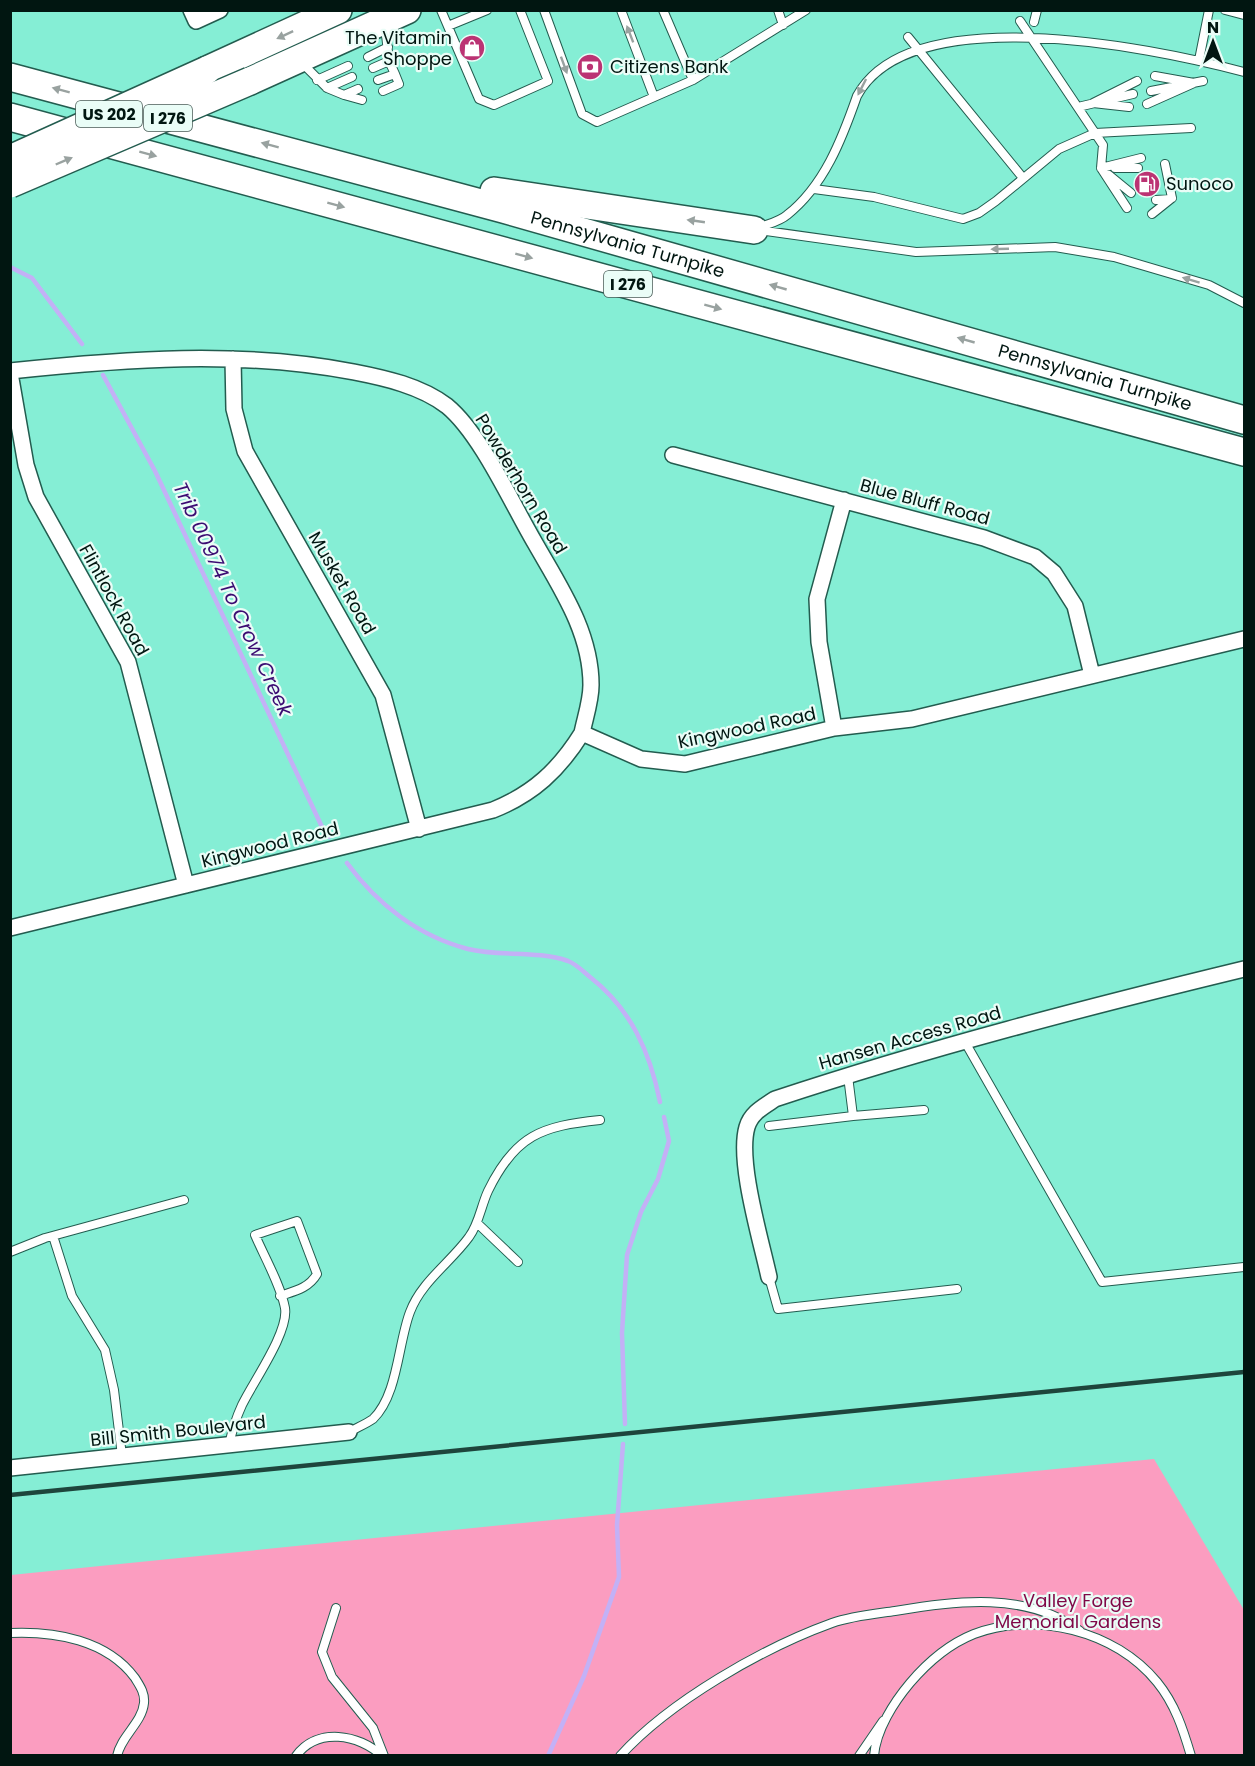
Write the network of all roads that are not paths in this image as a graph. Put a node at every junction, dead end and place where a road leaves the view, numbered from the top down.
1 (191, 10) edge
2 (220, 10) edge
3 (338, 10) edge
4 (441, 10) edge
5 (487, 10) edge
6 (520, 10) edge
7 (544, 10) edge
8 (621, 10) edge
9 (663, 10) edge
10 (778, 10) edge
11 (806, 10) edge
12 (1037, 10) edge
13 (1209, 10) edge
14 (1225, 10) edge
15 (1245, 15) edge
16 (395, 16) edge
17 (1009, 19) dead end
18 (1020, 21) junction
19 (1034, 22) junction
20 (1043, 23) dead end
21 (783, 25) junction
22 (448, 26) junction
23 (1104, 35) dead end
24 (900, 41) dead end
25 (388, 47) junction
26 (885, 53) dead end
27 (368, 57) dead end
28 (298, 59) junction
29 (1199, 60) junction
30 (389, 61) junction
31 (348, 66) dead end
32 (373, 68) dead end
33 (1245, 72) edge
34 (395, 74) junction
35 (1155, 76) dead end
36 (10, 77) edge
37 (352, 77) dead end
38 (317, 80) junction
39 (378, 81) dead end
40 (693, 81) junction
41 (1137, 81) dead end
42 (1203, 81) dead end
43 (1194, 83) junction
44 (327, 88) junction
45 (357, 89) dead end
46 (383, 91) dead end
47 (1151, 91) dead end
48 (344, 94) junction
49 (1133, 94) dead end
50 (654, 97) junction
51 (362, 100) dead end
52 (1093, 103) junction
53 (1147, 104) dead end
54 (1078, 106) junction
55 (1129, 106) dead end
56 (10, 117) edge
57 (1191, 128) dead end
58 (1095, 133) junction
59 (1141, 158) dead end
60 (10, 159) edge
61 (326, 160) junction
62 (1165, 164) dead end
63 (1101, 168) junction
64 (1138, 168) dead end
65 (1162, 175) dead end
66 (1023, 178) junction
67 (10, 184) edge
68 (814, 189) junction
69 (1131, 194) dead end
70 (1172, 198) junction
71 (1156, 200) dead end
72 (1127, 207) dead end
73 (1152, 214) dead end
74 (754, 230) junction
75 (1245, 303) edge
76 (233, 359) junction
77 (10, 372) edge
78 (1245, 420) edge
79 (1245, 452) edge
80 (673, 455) dead end
81 (844, 500) junction
82 (1245, 639) edge
83 (1092, 675) junction
84 (834, 728) junction
85 (582, 734) junction
86 (419, 829) junction
87 (186, 885) junction
88 (10, 928) edge
89 (1245, 969) edge
90 (964, 1042) junction
91 (848, 1076) junction
92 (924, 1110) dead end
93 (853, 1116) junction
94 (600, 1120) dead end
95 (769, 1126) dead end
96 (184, 1200) dead end
97 (477, 1223) junction
98 (53, 1236) junction
99 (10, 1252) edge
100 (518, 1262) dead end
101 (1245, 1267) edge
102 (769, 1277) joint
103 (957, 1289) dead end
104 (280, 1296) junction
105 (349, 1432) joint
106 (229, 1445) junction
107 (122, 1456) junction
108 (10, 1468) edge
109 (336, 1608) dead end
110 (1080, 1631) junction
111 (10, 1633) edge
112 (890, 1710) junction
113 (117, 1755) edge
114 (296, 1755) edge
115 (383, 1755) edge
116 (619, 1755) edge
117 (859, 1755) edge
118 (874, 1755) edge
119 (1191, 1755) edge

1 - 2 street
3 -> 60 highway, US 202, bridge
4 - 22 lane
5 - 22 lane
6 - 22 lane
7 -> 50 lane
50 -> 8 lane
9 - 40 lane
10 - 21 lane
11 - 21 lane
12 - 19 lane
13 - 29 lane
14 - 15 lane
16 - 25 lane
16 - 28 highway, US 202
17 - 18 lane
18 - 19 lane
18 - 54 lane
19 - 20 lane
21 - 40 lane
23 - 29 lane
24 - 66 lane
25 - 27 lane
25 - 30 lane
26 -> 68 lane
28 - 38 lane
67 -> 28 highway, US 202, bridge
29 - 33 lane
30 - 32 lane
30 - 34 lane
31 - 38 lane
34 - 39 lane
34 - 46 lane
35 - 43 lane
61 -> 36 highway, Pennsylvania Turnpike / I 276
37 - 44 lane
38 - 44 lane
40 - 50 lane
41 - 52 lane
42 - 43 lane
43 - 47 lane
43 - 53 lane
44 - 48 lane
45 - 48 lane
48 - 51 lane
49 - 52 lane
52 - 54 lane
52 - 55 lane
54 - 58 lane
56 -> 79 highway, Pennsylvania Turnpike / I 276
57 - 58 lane
58 - 63 lane
58 - 66 lane
59 - 63 lane
74 -> 61 highway
78 -> 61 highway, Pennsylvania Turnpike / I 276
62 - 70 lane
63 - 64 lane
63 - 69 lane
63 - 72 lane
65 - 70 lane
66 - 68 lane
68 - 74 lane
70 - 71 lane
70 - 73 lane
75 -> 74 lane
76 - 77 street, Powderhorn Road
76 - 85 street, Powderhorn Road
76 - 86 street, Musket Road
77 - 87 street, Flintlock Road
80 - 81 street, Blue Bluff Road
81 - 83 street, Blue Bluff Road
81 - 84 street
82 - 83 street, Kingwood Road
83 - 84 street, Kingwood Road
84 - 85 street, Kingwood Road
85 - 86 street, Kingwood Road
86 - 87 street, Kingwood Road
87 - 88 street, Kingwood Road
89 - 90 street, Hansen Access Road
90 - 91 street, Hansen Access Road
90 - 101 lane
91 - 93 lane
91 - 102 street, Hansen Access Road
92 - 93 lane
93 - 95 lane
94 - 97 lane
96 - 98 lane
97 - 100 lane
97 - 105 lane
98 - 99 lane
98 - 107 lane
102 - 103 lane
104 - 104 lane
104 - 106 lane
105 - 106 street, Bill Smith Boulevard
106 - 107 street, Bill Smith Boulevard
107 - 108 street, Bill Smith Boulevard
109 - 115 lane
110 - 112 lane
110 - 116 lane
110 - 119 lane
111 - 113 lane
112 - 117 lane
112 - 118 lane
114 - 115 lane

